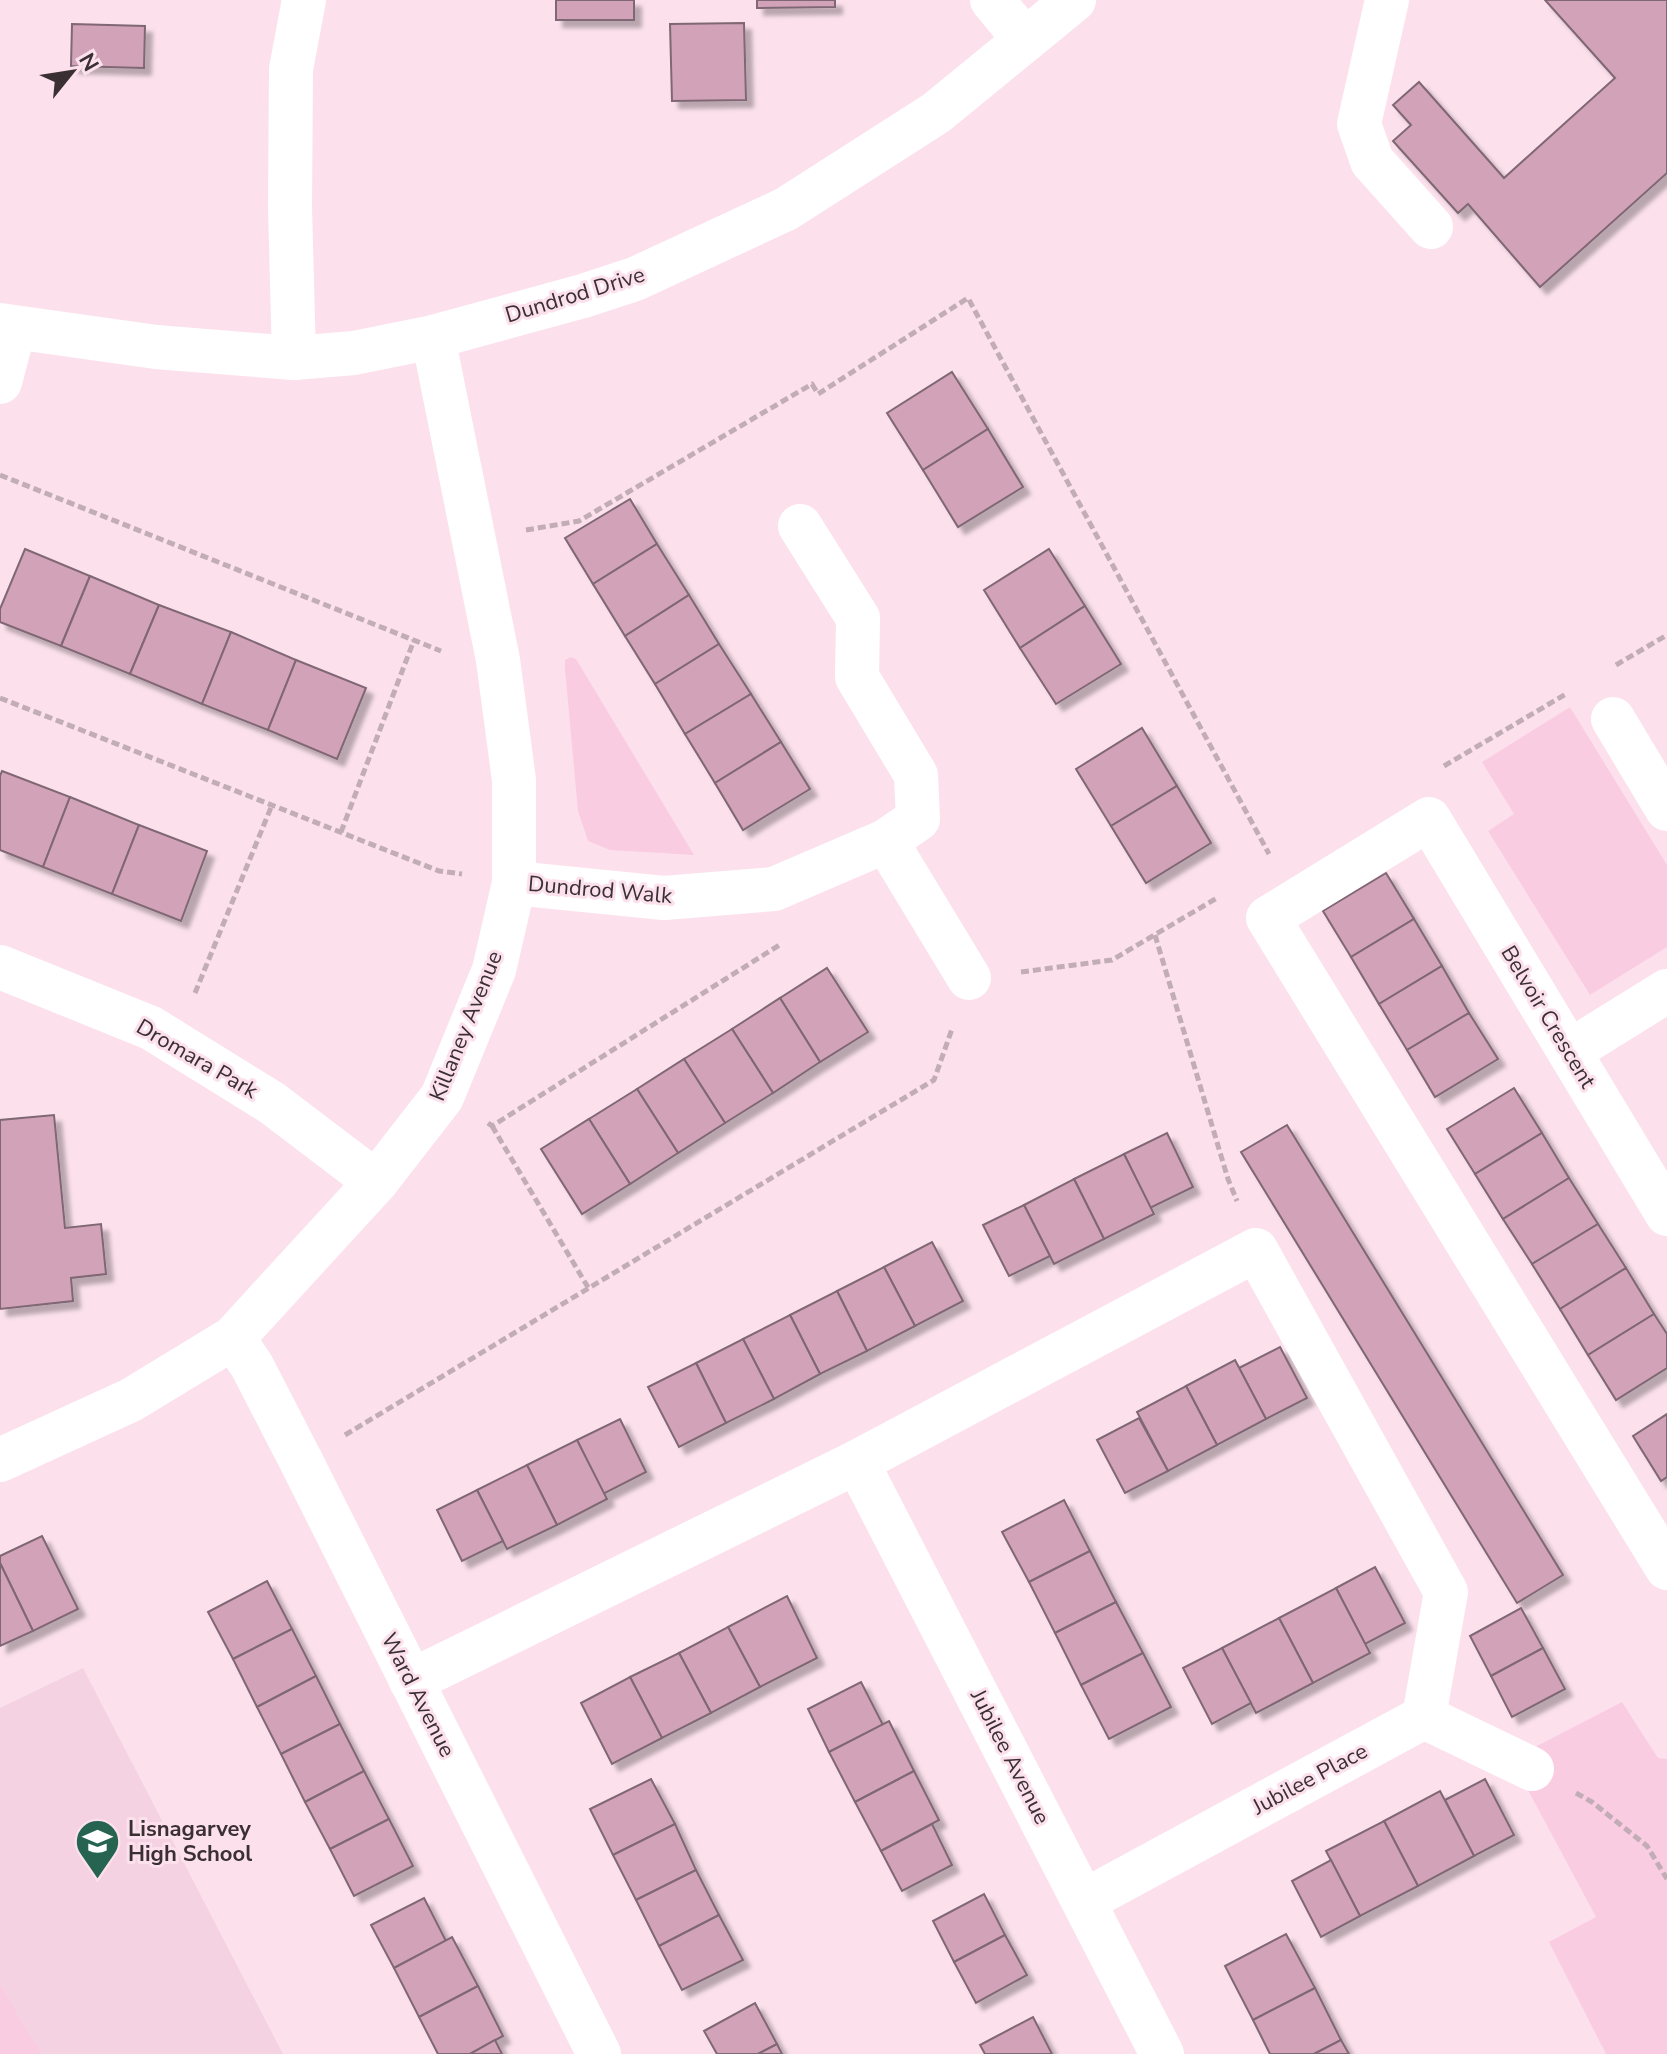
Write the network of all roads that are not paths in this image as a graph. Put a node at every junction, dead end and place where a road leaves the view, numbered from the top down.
1 (304, 0) edge
2 (992, 0) edge
3 (1074, 0) edge
4 (1387, 0) edge
5 (1025, 40) junction
6 (1431, 227) dead end
7 (7, 327) edge
8 (433, 337) junction
9 (294, 358) junction
10 (0, 382) edge
11 (800, 526) dead end
12 (1613, 719) dead end
13 (1667, 809) edge
14 (886, 841) junction
15 (514, 883) junction
16 (0, 967) edge
17 (969, 978) road end
18 (1667, 991) edge
19 (1570, 1051) junction
20 (376, 1182) junction
21 (1667, 1214) edge
22 (233, 1338) junction
23 (0, 1460) edge
24 (857, 1462) junction
25 (1667, 1568) edge
26 (411, 1681) junction
27 (1424, 1717) junction
28 (1532, 1769) road end
29 (1084, 1901) junction
30 (599, 2054) edge
31 (1162, 2054) edge

1 - 9 street
2 - 5 street
3 - 5 street, Dundrod Drive
4 - 6 street
5 - 8 street, Dundrod Drive
7 - 9 street, Dundrod Drive
7 - 10 street
8 - 9 street, Dundrod Drive
8 - 15 street, Killaney Avenue
11 - 14 street, Dundrod Walk
12 - 13 street
14 - 15 street, Dundrod Walk
14 - 17 street
15 - 20 street, Killaney Avenue
16 - 20 street, Dromara Park
18 - 19 street
19 - 21 street, Belvoir Crescent
19 - 25 street, Belvoir Crescent
20 - 22 street, Killaney Avenue
22 - 23 street, Killaney Avenue
22 - 26 street, Ward Avenue
24 - 26 street
24 - 27 street
24 - 29 street, Jubilee Avenue
26 - 30 street, Ward Avenue
27 - 28 street
27 - 29 street, Jubilee Place
29 - 31 street, Jubilee Avenue

